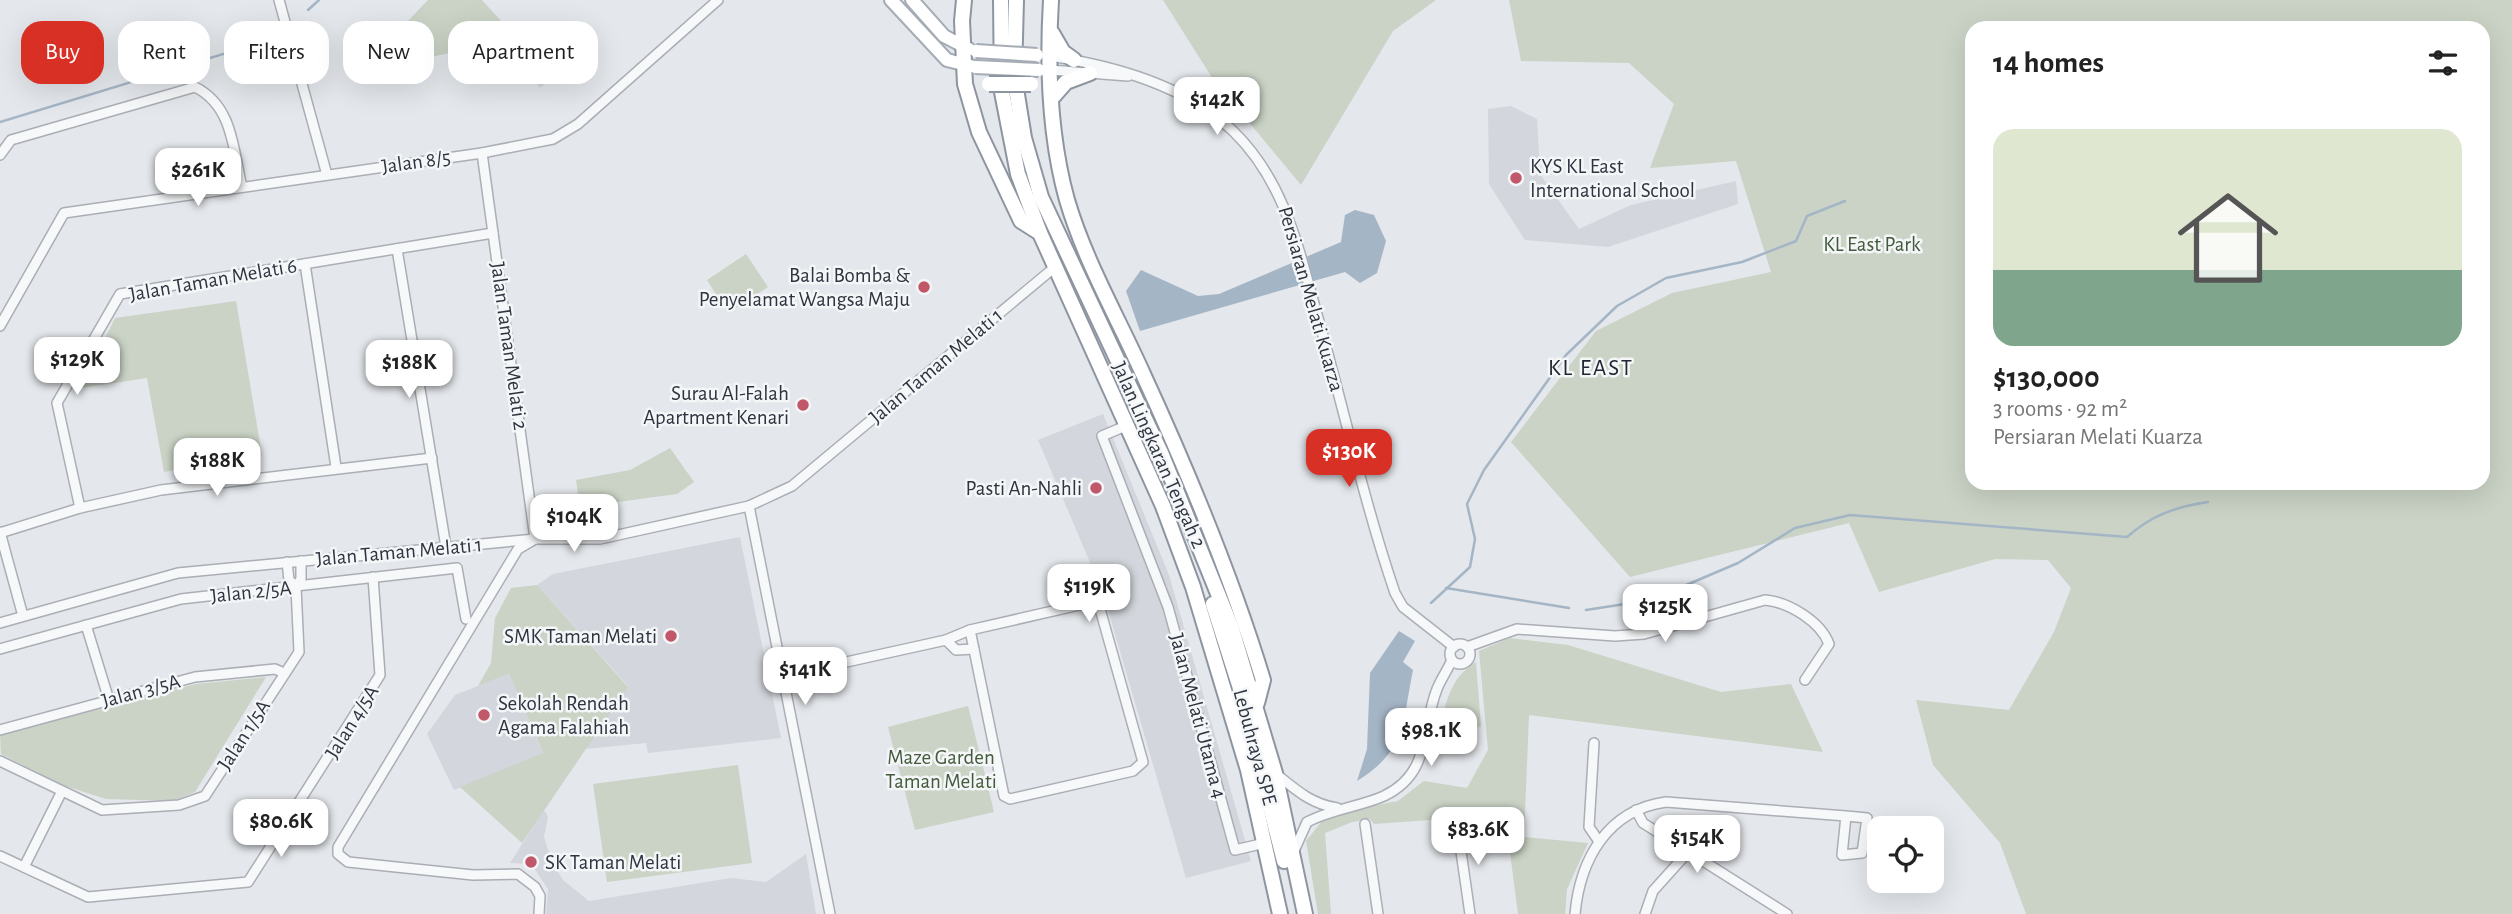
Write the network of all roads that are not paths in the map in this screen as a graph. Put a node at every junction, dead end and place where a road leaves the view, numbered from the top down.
1 (279, 0) edge
2 (718, 0) edge
3 (891, 0) edge
4 (912, 0) edge
5 (964, 0) edge
6 (1001, 0) edge
7 (1016, 0) edge
8 (1051, 0) edge
9 (1050, 18) junction
10 (970, 49) junction
11 (947, 60) junction
12 (1074, 60) junction
13 (1044, 63) junction
14 (969, 66) junction
15 (1090, 74) junction
16 (1133, 76) junction
17 (965, 84) junction
18 (970, 101) junction
19 (1051, 103) junction
20 (482, 153) junction
21 (0, 155) edge
22 (327, 175) junction
23 (242, 187) junction
24 (493, 233) junction
25 (1040, 233) junction
26 (397, 249) junction
27 (305, 264) junction
28 (1055, 267) junction
29 (0, 326) edge
30 (1128, 425) junction
31 (432, 458) junction
32 (336, 467) junction
33 (749, 506) junction
34 (80, 508) junction
35 (0, 533) edge
36 (535, 539) junction
37 (446, 547) junction
38 (301, 561) junction
39 (287, 562) junction
40 (373, 577) junction
41 (1213, 582) junction
42 (296, 587) junction
43 (23, 616) junction
44 (466, 619) dead end
45 (0, 623) edge
46 (86, 625) junction
47 (970, 630) junction
48 (946, 640) junction
49 (1454, 647) junction
50 (1467, 647) junction
51 (0, 649) edge
52 (974, 649) junction
53 (1452, 660) junction
54 (284, 673) junction
55 (783, 676) junction
56 (1805, 680) dead end
57 (109, 700) junction
58 (1257, 704) junction
59 (0, 730) edge
60 (1594, 743) dead end
61 (0, 761) edge
62 (1275, 773) junction
63 (62, 791) junction
64 (1339, 808) junction
65 (1636, 810) junction
66 (1846, 816) junction
67 (1365, 824) dead end
68 (1457, 824) dead end
69 (1598, 840) junction
70 (1265, 843) junction
71 (1688, 852) junction
72 (0, 856) edge
73 (1293, 857) junction
74 (24, 867) junction
75 (539, 914) edge
76 (830, 914) edge
77 (1280, 914) edge
78 (1296, 914) edge
79 (1305, 914) edge
80 (1377, 914) edge
81 (1470, 914) edge
82 (1575, 914) edge
83 (1645, 914) edge
84 (1787, 914) edge

1 - 22 street
2 - 20 street, Jalan 8/5
3 - 11 main road
4 - 10 main road
5 - 10 highway
6 - 25 highway, Jalan Lingkaran Tengah 2
7 - 41 highway, Jalan Lingkaran Tengah 2
8 - 9 highway
9 - 12 highway
9 - 13 highway
10 - 13 main road, bridge
10 - 14 highway
11 - 14 main road
11 - 17 main road
12 - 13 street, Persiaran Melati Kuarza
12 - 16 street, Persiaran Melati Kuarza
13 - 14 main road, bridge
13 - 15 street, Persiaran Melati Kuarza
13 - 19 highway
14 - 17 highway
15 - 16 street, Persiaran Melati Kuarza
15 - 19 highway
16 - 49 street, Persiaran Melati Kuarza
17 - 18 highway
18 - 19 highway, bridge
18 - 25 highway
19 - 58 highway
20 - 22 street, Jalan 8/5
20 - 24 street, Jalan Taman Melati 2
21 - 23 street
22 - 23 street, Jalan 8/5
23 - 29 street, Jalan 8/5
24 - 26 street, Jalan Taman Melati 6
24 - 36 street, Jalan Taman Melati 2
25 - 28 highway, Jalan Lingkaran Tengah 2
26 - 27 street, Jalan Taman Melati 6
26 - 31 street
27 - 32 street
27 - 34 street, Jalan Taman Melati 6
28 - 30 highway, Jalan Lingkaran Tengah 2
28 - 33 street, Jalan Taman Melati 1
30 - 70 highway, Jalan Lingkaran Tengah 2
30 - 70 street, Jalan Melati Utama 4
31 - 32 street
31 - 37 street
32 - 34 street
33 - 36 street, Jalan Taman Melati 1
33 - 55 street
34 - 35 street
35 - 43 street
36 - 37 street, Jalan Taman Melati 1
36 - 75 street
37 - 38 street, Jalan Taman Melati 1
38 - 39 street, Jalan Taman Melati 1
38 - 42 street, Jalan 1/5A
39 - 42 street, Jalan 1/5A
39 - 43 street, Jalan Taman Melati 1
40 - 42 street, Jalan 2/5A
40 - 44 street, Jalan 2/5A
40 - 74 street, Jalan 4/5A
41 - 58 highway, Jalan Lingkaran Tengah 2
41 - 78 highway, Lebuhraya SPE
42 - 46 street, Jalan 2/5A
42 - 54 street, Jalan 1/5A
43 - 45 street, Jalan Taman Melati 1
46 - 51 street, Jalan 2/5A
46 - 57 street
47 - 48 street
47 - 52 street
47 - 52 street
48 - 52 street
48 - 55 street
49 - 50 street
49 - 53 street
50 - 53 street
50 - 56 street
53 - 64 street
54 - 57 street, Jalan 3/5A
54 - 63 street, Jalan 1/5A
55 - 76 street
57 - 59 street, Jalan 3/5A
58 - 62 highway, Jalan Lingkaran Tengah 2
60 - 69 street
61 - 63 street, Jalan 1/5A
62 - 64 street
62 - 73 highway, Jalan Lingkaran Tengah 2
63 - 74 street
64 - 73 street
65 - 66 street
65 - 69 street
65 - 71 street
66 - 66 street
67 - 80 street
68 - 81 street
69 - 82 street
70 - 77 highway, Jalan Lingkaran Tengah 2
71 - 83 street
71 - 84 street
72 - 74 street, Jalan 4/5A
73 - 79 highway, Jalan Lingkaran Tengah 2

